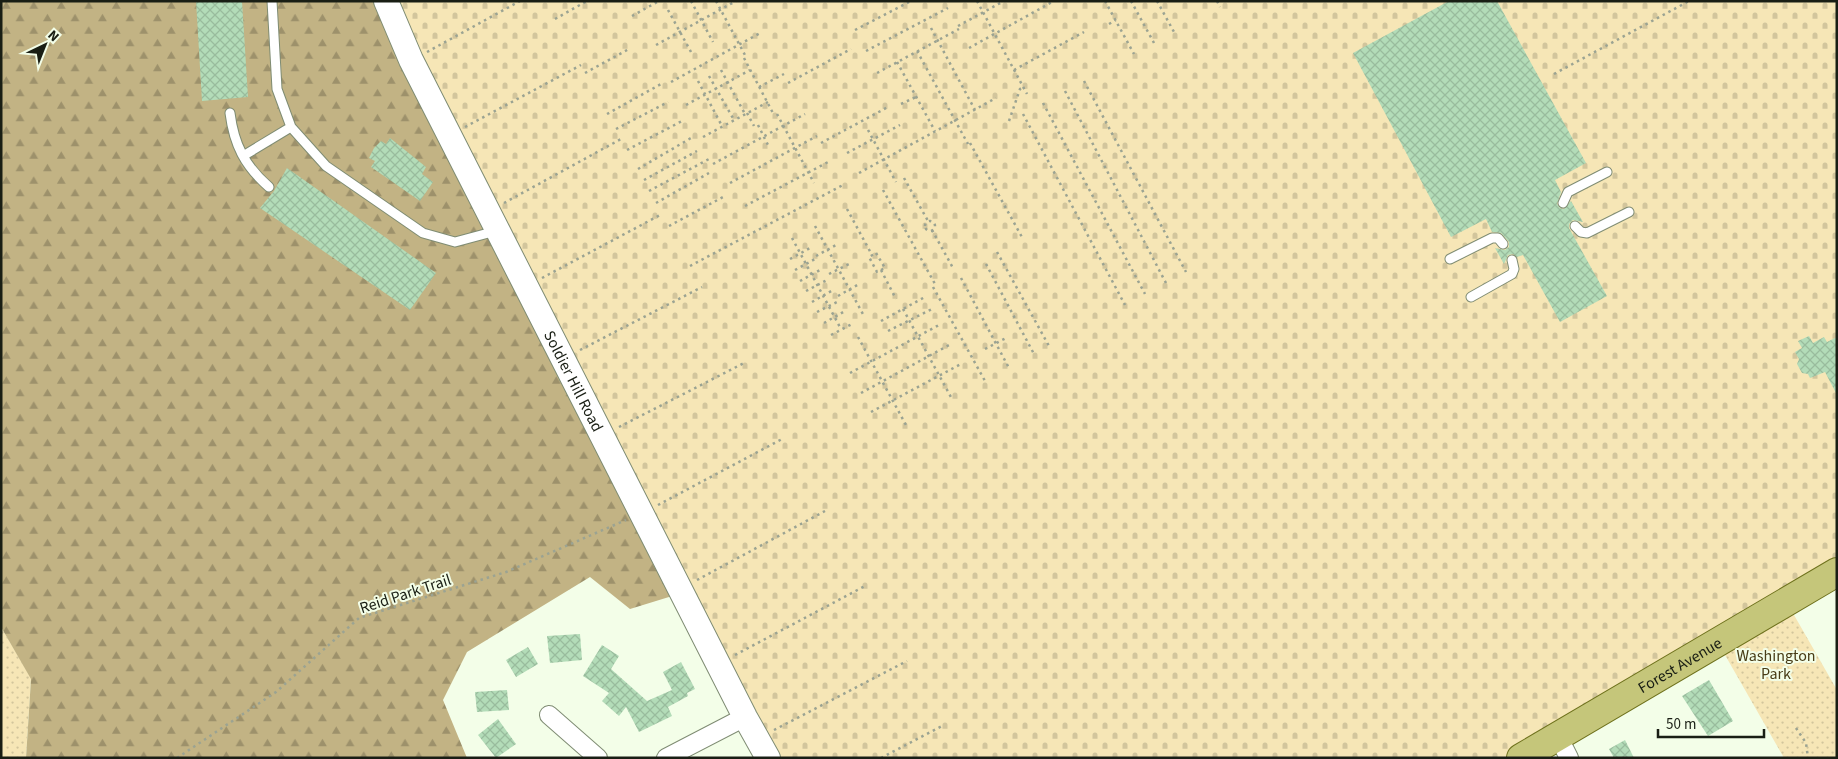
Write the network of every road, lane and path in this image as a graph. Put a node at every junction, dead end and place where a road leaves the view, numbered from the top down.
1 (272, 1) edge
2 (386, 1) edge
3 (520, 1) edge
4 (587, 1) edge
5 (659, 1) edge
6 (691, 1) edge
7 (716, 1) edge
8 (736, 1) edge
9 (911, 1) edge
10 (977, 1) edge
11 (1004, 1) edge
12 (1054, 1) edge
13 (1105, 1) edge
14 (1132, 1) edge
15 (1157, 1) edge
16 (1217, 1) edge
17 (1689, 1) edge
18 (1220, 7) dead end
19 (948, 8) dead end
20 (668, 10) dead end
21 (721, 10) junction
22 (983, 12) junction
23 (632, 16) dead end
24 (555, 19) dead end
25 (701, 20) junction
26 (1116, 20) junction
27 (1109, 24) dead end
28 (930, 28) dead end
29 (855, 30) dead end
30 (680, 32) junction
31 (762, 32) dead end
32 (1084, 32) dead end
33 (1174, 32) dead end
34 (995, 34) junction
35 (938, 41) junction
36 (713, 42) dead end
37 (1154, 43) dead end
38 (739, 44) junction
39 (656, 45) dead end
40 (970, 48) dead end
41 (629, 49) dead end
42 (850, 49) dead end
43 (866, 51) dead end
44 (917, 51) junction
45 (691, 52) dead end
46 (1134, 54) dead end
47 (411, 60) junction
48 (897, 62) junction
49 (581, 65) dead end
50 (721, 70) dead end
51 (750, 70) junction
52 (1014, 70) junction
53 (585, 73) dead end
54 (877, 73) dead end
55 (784, 74) dead end
56 (1554, 74) dead end
57 (709, 76) dead end
58 (698, 81) dead end
59 (1084, 81) dead end
60 (671, 82) dead end
61 (728, 82) junction
62 (788, 83) dead end
63 (661, 84) dead end
64 (759, 87) junction
65 (1023, 87) junction
66 (716, 88) junction
67 (1064, 92) dead end
68 (705, 94) junction
69 (1027, 94) dead end
70 (916, 97) junction
71 (996, 98) dead end
72 (668, 102) dead end
73 (768, 102) junction
74 (1043, 103) dead end
75 (901, 104) dead end
76 (686, 105) dead end
77 (888, 107) dead end
78 (975, 110) junction
79 (230, 113) dead end
80 (607, 114) dead end
81 (746, 114) junction
82 (805, 114) dead end
83 (1022, 114) dead end
84 (734, 120) junction
85 (955, 120) junction
86 (682, 121) dead end
87 (1009, 121) dead end
88 (783, 125) junction
89 (900, 125) dead end
90 (722, 126) junction
91 (291, 127) junction
92 (616, 130) dead end
93 (868, 130) dead end
94 (935, 131) junction
95 (450, 135) junction
96 (763, 136) junction
97 (817, 136) dead end
98 (703, 137) dead end
99 (691, 138) dead end
100 (622, 139) dead end
101 (873, 140) junction
102 (820, 144) dead end
103 (769, 147) dead end
104 (795, 148) junction
105 (627, 150) dead end
106 (698, 151) dead end
107 (848, 153) dead end
108 (243, 156) junction
109 (709, 159) dead end
110 (884, 159) junction
111 (830, 161) dead end
112 (713, 164) dead end
113 (638, 169) dead end
114 (808, 172) junction
115 (1607, 172) dead end
116 (709, 173) dead end
117 (859, 173) dead end
118 (904, 178) dead end
119 (644, 180) dead end
120 (730, 182) dead end
121 (896, 182) dead end
122 (814, 183) dead end
123 (843, 185) dead end
124 (269, 187) dead end
125 (883, 190) dead end
126 (650, 191) dead end
127 (724, 196) dead end
128 (656, 203) dead end
129 (1563, 203) dead end
130 (745, 206) dead end
131 (847, 209) dead end
132 (1629, 212) dead end
133 (662, 214) dead end
134 (493, 221) junction
135 (928, 222) junction
136 (669, 226) dead end
137 (815, 226) dead end
138 (1575, 226) dead end
139 (932, 230) junction
140 (792, 238) dead end
141 (1023, 239) dead end
142 (838, 244) dead end
143 (1503, 244) dead end
144 (810, 248) dead end
145 (828, 249) junction
146 (997, 252) dead end
147 (800, 253) junction
148 (872, 255) junction
149 (790, 259) dead end
150 (1450, 259) dead end
151 (1512, 260) dead end
152 (806, 264) junction
153 (849, 264) dead end
154 (986, 264) dead end
155 (690, 266) dead end
156 (953, 268) dead end
157 (822, 269) dead end
158 (794, 270) dead end
159 (838, 270) junction
160 (881, 270) junction
161 (1186, 272) dead end
162 (812, 274) junction
163 (829, 274) dead end
164 (961, 278) dead end
165 (827, 280) dead end
166 (800, 281) dead end
167 (1166, 283) dead end
168 (859, 284) dead end
169 (817, 285) junction
170 (527, 287) junction
171 (702, 287) dead end
172 (849, 289) junction
173 (833, 290) dead end
174 (806, 291) dead end
175 (1145, 294) dead end
176 (823, 296) junction
177 (838, 296) dead end
178 (925, 297) dead end
179 (1471, 297) dead end
180 (896, 299) dead end
181 (839, 301) dead end
182 (812, 302) dead end
183 (1125, 305) dead end
184 (829, 306) junction
185 (903, 309) junction
186 (932, 309) dead end
187 (845, 311) dead end
188 (817, 312) dead end
189 (864, 316) dead end
190 (835, 317) junction
191 (909, 320) junction
192 (881, 321) dead end
193 (824, 323) dead end
194 (852, 324) dead end
195 (938, 325) dead end
196 (841, 329) junction
197 (888, 332) dead end
198 (831, 335) dead end
199 (918, 336) junction
200 (858, 337) dead end
201 (1006, 338) dead end
202 (951, 344) dead end
203 (996, 344) junction
204 (1049, 346) dead end
205 (985, 350) dead end
206 (1034, 354) dead end
207 (929, 356) junction
208 (563, 359) junction
209 (871, 362) junction
210 (744, 364) dead end
211 (961, 364) dead end
212 (1009, 368) dead end
213 (850, 373) dead end
214 (939, 375) junction
215 (985, 381) dead end
216 (882, 382) junction
217 (861, 393) dead end
218 (952, 399) dead end
219 (892, 400) junction
220 (871, 412) dead end
221 (906, 425) dead end
222 (602, 436) junction
223 (784, 438) dead end
224 (825, 511) dead end
225 (642, 513) junction
226 (1837, 572) edge
227 (866, 586) dead end
228 (680, 589) junction
229 (907, 661) dead end
230 (718, 664) junction
231 (549, 715) dead end
232 (745, 717) junction
233 (942, 726) dead end
234 (1796, 728) dead end
235 (1563, 747) edge
236 (763, 748) edge
237 (177, 758) edge
238 (598, 758) edge
239 (666, 758) edge
240 (881, 758) edge
241 (1521, 758) edge
242 (1808, 758) edge

1 - 91 lane
2 - 47 street, Soldier Hill Road
3 - 47 path
4 - 24 path
5 - 23 path
6 - 25 path
7 - 21 path
8 - 21 path
9 - 29 path
10 - 22 path
11 - 22 path
12 - 34 path
13 - 26 path
14 - 37 path
15 - 33 path
16 - 18 path
17 - 56 path
19 - 43 path
20 - 30 path
21 - 25 path
21 - 38 path
22 - 34 path
22 - 35 path
25 - 30 path
25 - 36 path
26 - 27 path
26 - 46 path
28 - 35 path
30 - 39 path
30 - 45 path
31 - 38 path
32 - 52 path
34 - 40 path
34 - 52 path
35 - 44 path
35 - 78 path
38 - 51 path
38 - 60 path
41 - 53 path
42 - 62 path
44 - 48 path
44 - 85 path
47 - 95 street, Soldier Hill Road
48 - 54 path
48 - 70 path
49 - 95 path
50 - 61 path
51 - 61 path
51 - 64 path
52 - 65 path
55 - 64 path
57 - 66 path
58 - 68 path
59 - 161 path
61 - 66 path
61 - 81 path
63 - 80 path
64 - 73 path
65 - 69 path
65 - 87 path
66 - 68 path
66 - 84 path
67 - 167 path
68 - 76 path
68 - 90 path
70 - 75 path
70 - 94 path
71 - 78 path
72 - 92 path
73 - 81 path
73 - 88 path
74 - 175 path
77 - 102 path
78 - 85 path
79 - 108 lane
81 - 84 path
81 - 96 path
82 - 88 path
83 - 183 path
84 - 90 path
85 - 94 path
85 - 141 path
86 - 105 path
88 - 96 path
88 - 104 path
89 - 101 path
90 - 98 path
91 - 108 lane
91 - 134 lane
93 - 101 path
94 - 110 path
95 - 134 street, Soldier Hill Road
96 - 103 path
96 - 112 path
97 - 104 path
99 - 113 path
100 - 134 path
101 - 107 path
101 - 110 path
104 - 114 path
104 - 120 path
106 - 119 path
108 - 124 lane
109 - 126 path
110 - 117 path
110 - 121 path
111 - 114 path
114 - 122 path
114 - 130 path
115 - 129 lane
116 - 128 path
118 - 135 path
123 - 155 path
125 - 215 path
127 - 136 path
131 - 148 path
132 - 138 lane
133 - 170 path
134 - 170 street, Soldier Hill Road
135 - 139 path
135 - 139 path
137 - 145 path
139 - 156 path
140 - 147 path
142 - 145 path
143 - 150 lane
144 - 147 path
145 - 152 path
145 - 159 path
146 - 204 path
147 - 149 path
147 - 152 path
148 - 160 path
148 - 160 path
151 - 179 lane
152 - 158 path
152 - 162 path
153 - 159 path
154 - 206 path
157 - 162 path
159 - 163 path
159 - 172 path
160 - 180 path
162 - 166 path
162 - 169 path
164 - 203 path
165 - 169 path
168 - 172 path
169 - 174 path
169 - 176 path
170 - 208 street, Soldier Hill Road
171 - 208 path
172 - 177 path
172 - 189 path
173 - 176 path
176 - 182 path
176 - 184 path
178 - 185 path
181 - 184 path
184 - 188 path
184 - 190 path
185 - 191 path
185 - 192 path
186 - 191 path
187 - 190 path
190 - 193 path
190 - 196 path
191 - 197 path
191 - 199 path
194 - 196 path
195 - 199 path
196 - 198 path
199 - 207 path
199 - 209 path
200 - 209 path
201 - 203 path
202 - 207 path
203 - 205 path
203 - 212 path
207 - 214 path
207 - 216 path
208 - 222 street, Soldier Hill Road
209 - 213 path
209 - 216 path
210 - 222 path
211 - 214 path
214 - 218 path
214 - 219 path
216 - 217 path
216 - 219 path
219 - 220 path
219 - 221 path
222 - 225 street, Soldier Hill Road
223 - 225 path, Reid Park Trail
224 - 228 path
225 - 228 street, Soldier Hill Road
225 - 237 path, Reid Park Trail
226 - 235 main road, Forest Avenue
227 - 230 path
228 - 230 street, Soldier Hill Road
229 - 236 path
230 - 232 street, Soldier Hill Road
231 - 238 street
232 - 236 street, Soldier Hill Road
232 - 239 street
233 - 240 path
234 - 242 path
235 - 241 main road, Forest Avenue

